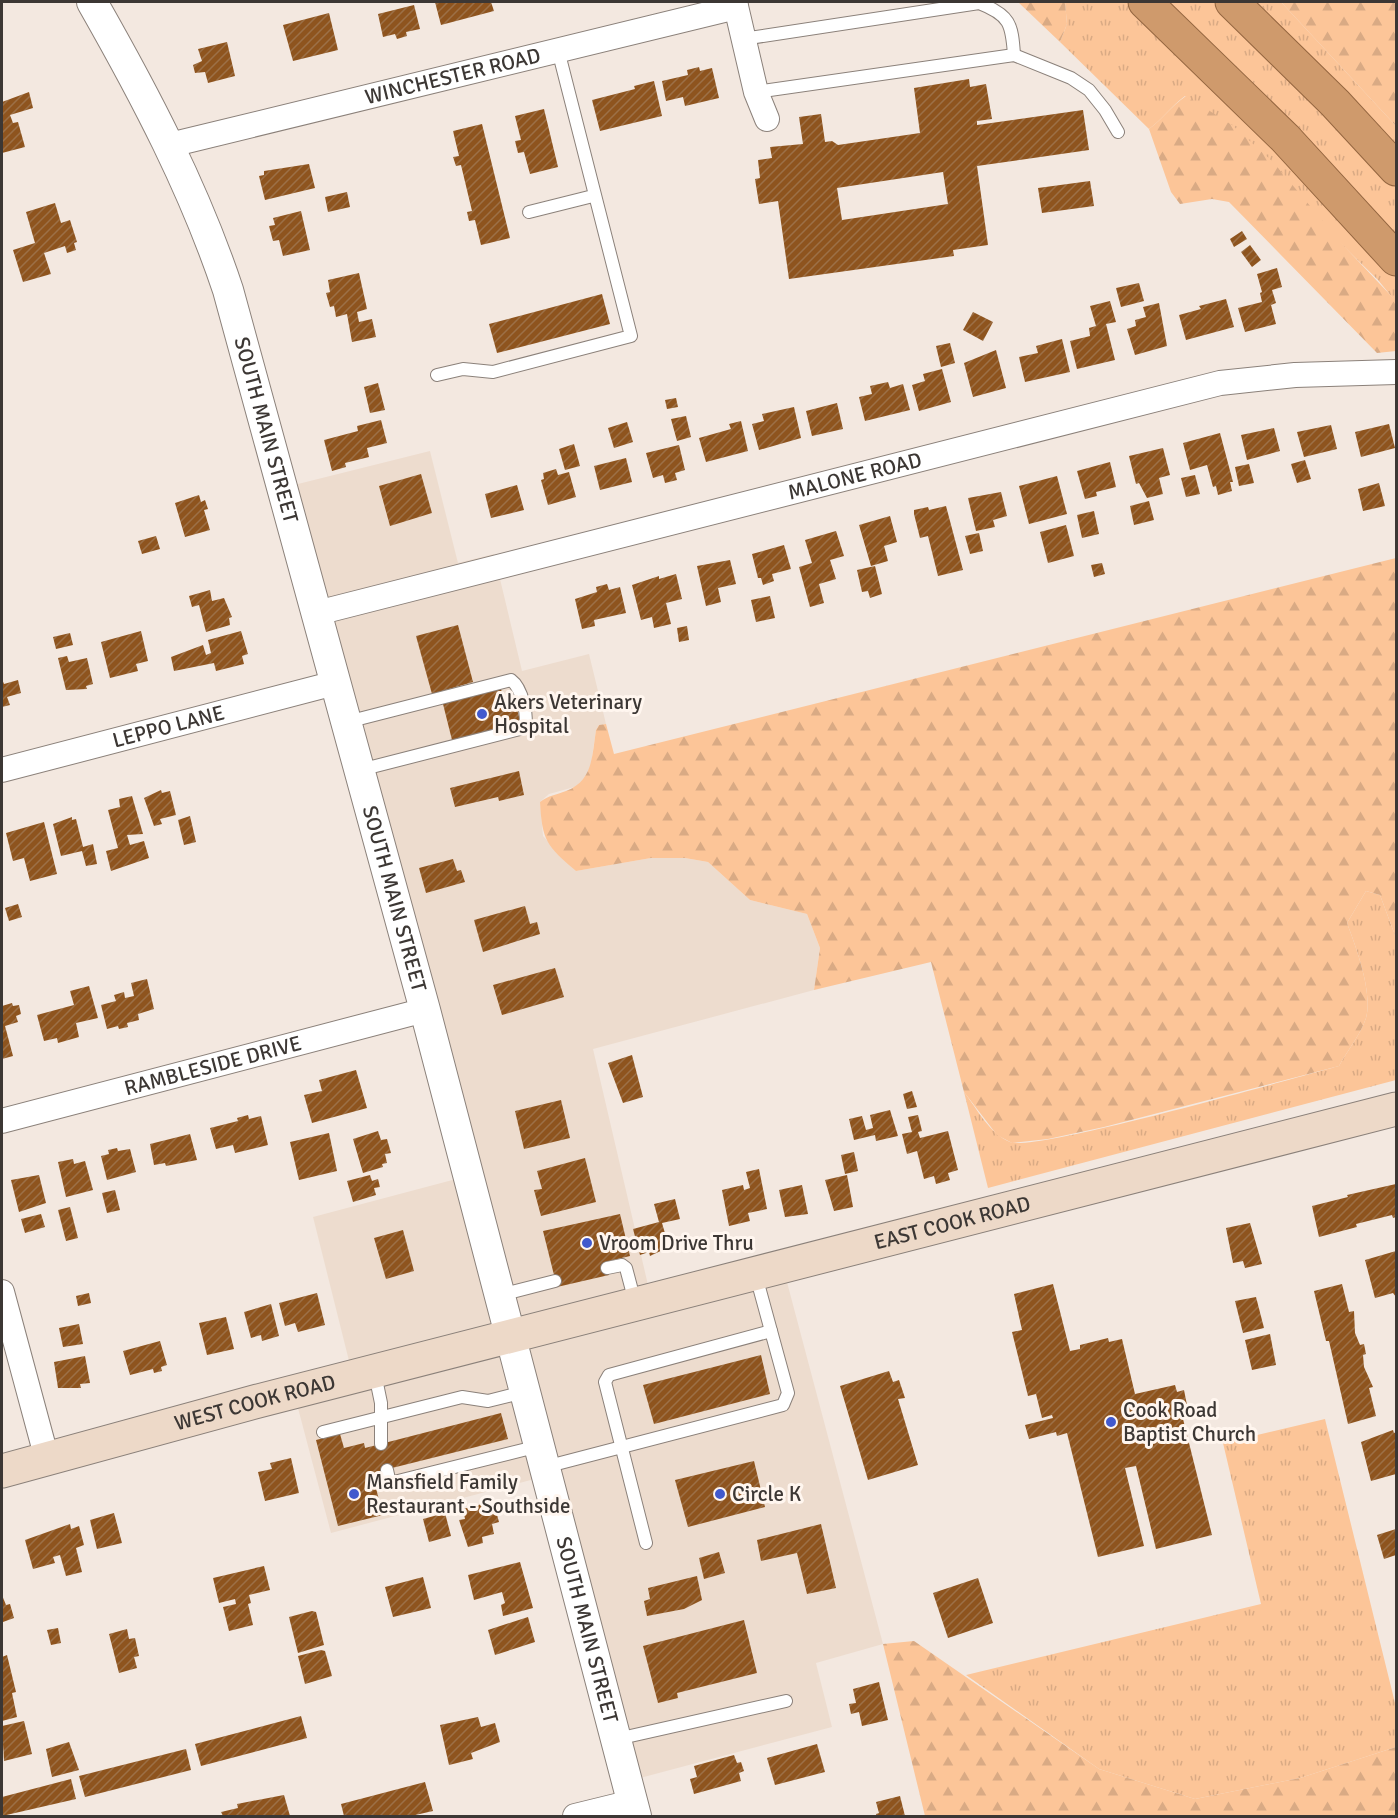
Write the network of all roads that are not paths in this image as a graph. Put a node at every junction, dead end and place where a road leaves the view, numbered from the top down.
1 (92, 2) edge
2 (1145, 2) edge
3 (1232, 2) edge
4 (736, 4) edge
5 (743, 39) junction
6 (558, 50) junction
7 (1014, 56) junction
8 (756, 92) junction
9 (767, 120) dead end
10 (1118, 132) dead end
11 (170, 145) junction
12 (1396, 169) edge
13 (593, 196) junction
14 (529, 212) dead end
15 (1396, 259) edge
16 (1396, 372) edge
17 (437, 375) dead end
18 (317, 614) junction
19 (335, 683) junction
20 (347, 722) junction
21 (2, 770) edge
22 (360, 770) junction
23 (424, 1010) junction
24 (1396, 1109) edge
25 (2, 1121) edge
26 (607, 1268) dead end
27 (755, 1274) junction
28 (555, 1281) dead end
29 (2, 1292) edge
30 (499, 1295) junction
31 (636, 1305) junction
32 (771, 1331) junction
33 (510, 1336) junction
34 (375, 1372) junction
35 (524, 1392) junction
36 (380, 1417) junction
37 (323, 1432) dead end
38 (381, 1444) dead end
39 (622, 1448) junction
40 (542, 1457) junction
41 (47, 1459) junction
42 (387, 1470) dead end
43 (2, 1471) edge
44 (646, 1543) dead end
45 (786, 1701) dead end
46 (615, 1739) junction
47 (634, 1809) edge
48 (575, 1816) edge

1 - 11 street, SOUTH MAIN STREET
2 - 15 highway
3 - 12 highway
4 - 5 street
4 - 6 street, WINCHESTER ROAD
5 - 7 lane
5 - 8 street
6 - 11 street, WINCHESTER ROAD
6 - 13 lane
7 - 8 lane
7 - 10 lane
8 - 9 street
11 - 18 street, SOUTH MAIN STREET
13 - 14 lane
13 - 17 lane
16 - 18 street, MALONE ROAD
18 - 19 street, SOUTH MAIN STREET
19 - 20 street, SOUTH MAIN STREET
19 - 21 street, LEPPO LANE
20 - 22 street, SOUTH MAIN STREET
20 - 22 lane
22 - 23 street, SOUTH MAIN STREET
23 - 25 street, RAMBLESIDE DRIVE
23 - 30 street, SOUTH MAIN STREET
24 - 27 main road, EAST COOK ROAD
26 - 31 lane
27 - 31 main road, EAST COOK ROAD
27 - 32 lane
28 - 30 lane
29 - 41 street
30 - 33 street, SOUTH MAIN STREET
31 - 33 main road, EAST COOK ROAD
32 - 39 lane
32 - 39 lane
33 - 34 main road, WEST COOK ROAD
33 - 35 street, SOUTH MAIN STREET
34 - 36 lane
34 - 41 main road, WEST COOK ROAD
35 - 36 lane
35 - 40 street, SOUTH MAIN STREET
36 - 37 lane
36 - 38 lane
39 - 40 lane
39 - 44 lane
40 - 42 lane
40 - 46 street, SOUTH MAIN STREET
41 - 43 main road, WEST COOK ROAD
45 - 46 lane
46 - 47 street, SOUTH MAIN STREET
47 - 48 street

